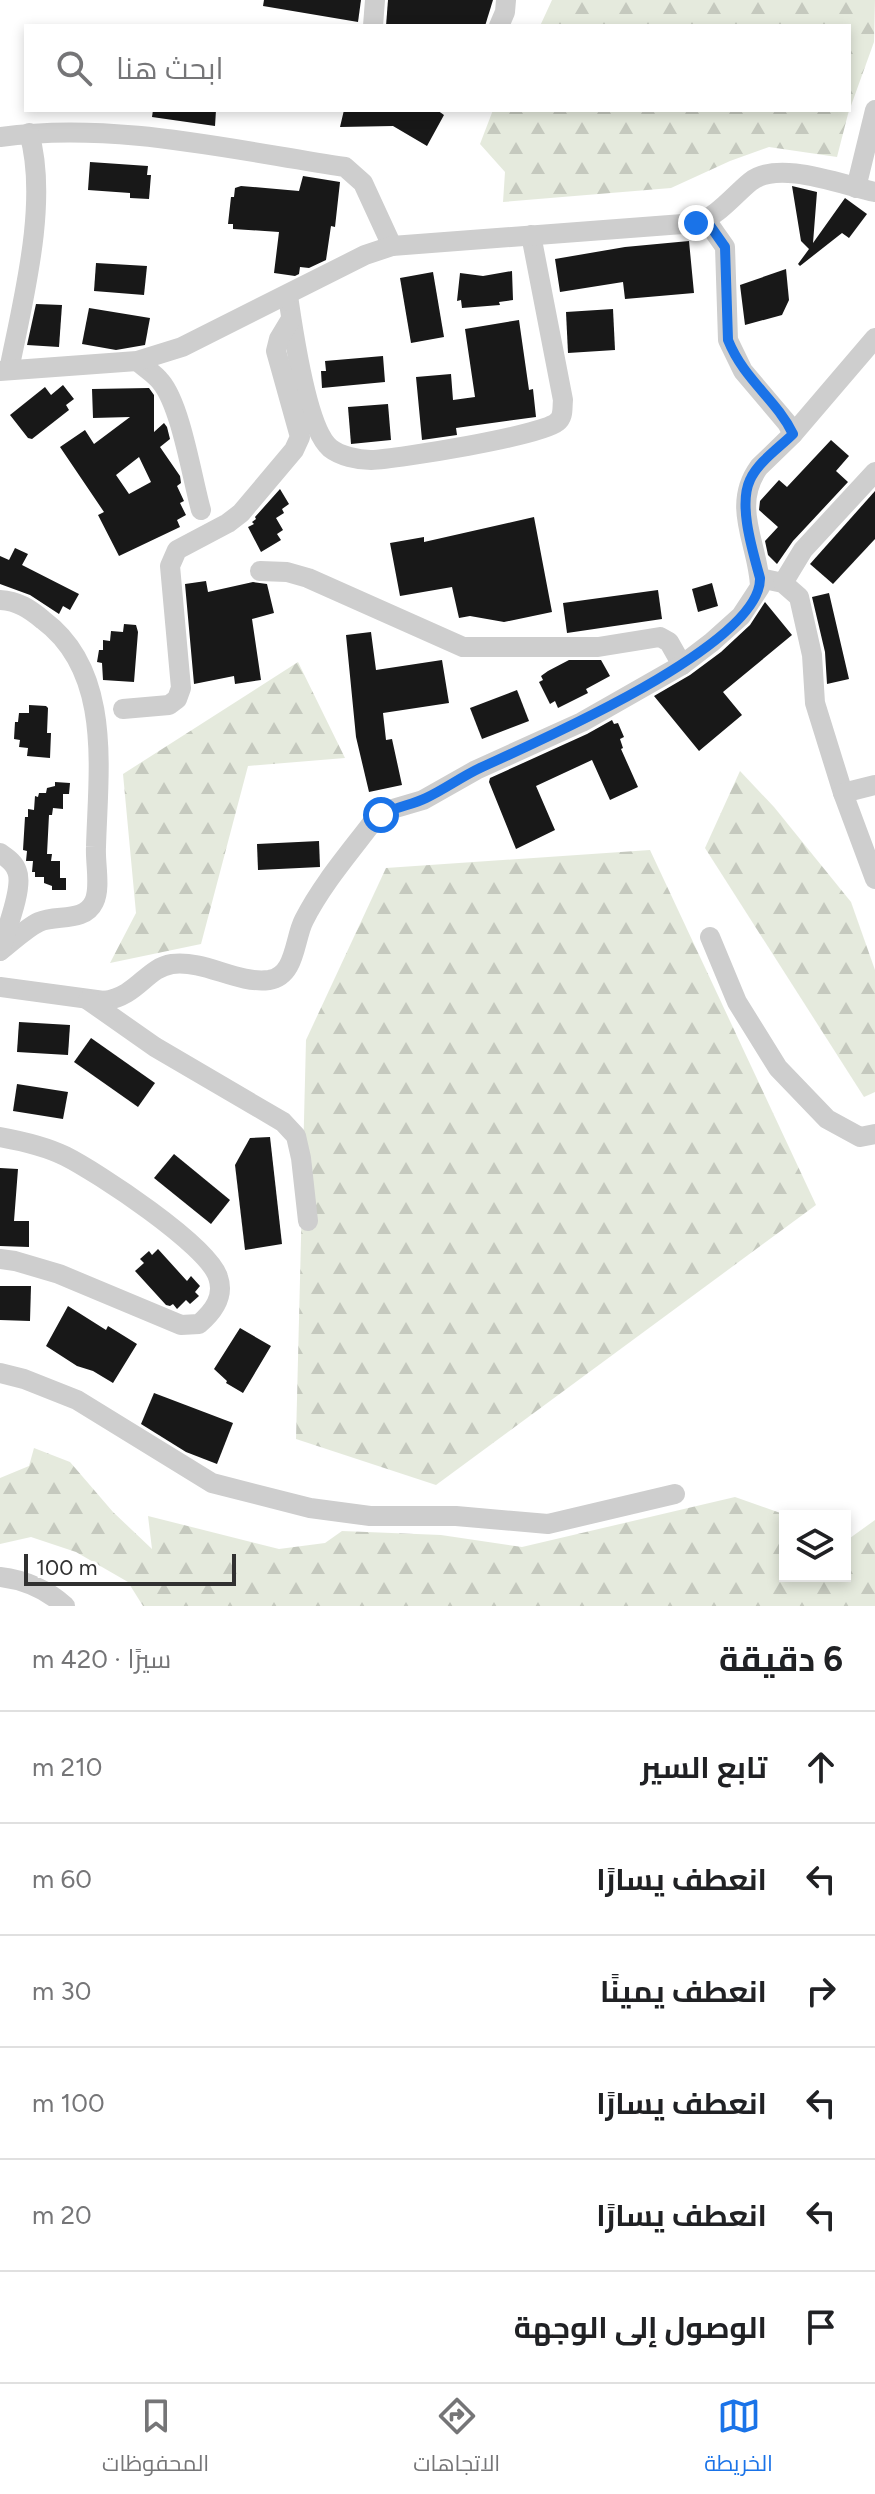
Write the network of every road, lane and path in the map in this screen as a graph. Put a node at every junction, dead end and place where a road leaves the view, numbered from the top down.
1 (375, 0) edge
2 (506, 0) edge
3 (373, 24) edge
4 (500, 24) edge
5 (875, 110) edge
6 (29, 133) junction
7 (0, 137) edge
8 (865, 190) edge
9 (706, 220) junction
10 (531, 235) junction
11 (392, 246) junction
12 (288, 296) junction
13 (291, 319) junction
14 (874, 340) edge
15 (137, 361) junction
16 (4, 370) edge
17 (793, 434) junction
18 (875, 472) edge
19 (201, 510) dead end
20 (260, 571) dead end
21 (760, 578) junction
22 (783, 583) junction
23 (0, 600) edge
24 (682, 665) junction
25 (123, 709) dead end
26 (875, 785) edge
27 (843, 793) junction
28 (0, 853) edge
29 (875, 879) edge
30 (710, 937) dead end
31 (0, 951) edge
32 (0, 987) edge
33 (88, 1000) junction
34 (875, 1134) edge
35 (0, 1137) edge
36 (308, 1221) dead end
37 (0, 1259) edge
38 (0, 1373) edge
39 (675, 1494) dead end
40 (0, 1577) edge
41 (65, 1606) edge

1 - 3 street
2 - 4 street
5 - 8 street
6 - 7 street
6 - 11 street
6 - 16 street
8 - 9 street
9 - 10 street
9 - 17 street
10 - 11 street
10 - 13 street
11 - 12 street
12 - 13 street
12 - 15 street
13 - 25 street
14 - 17 street
15 - 16 street
15 - 19 street
17 - 21 street
18 - 22 street
20 - 24 street
21 - 22 street
21 - 24 street
22 - 27 street
23 - 31 street
24 - 33 street
26 - 27 street
27 - 29 street
28 - 31 street
30 - 34 street
32 - 33 street
33 - 36 street
35 - 37 street
38 - 39 street
40 - 41 street

